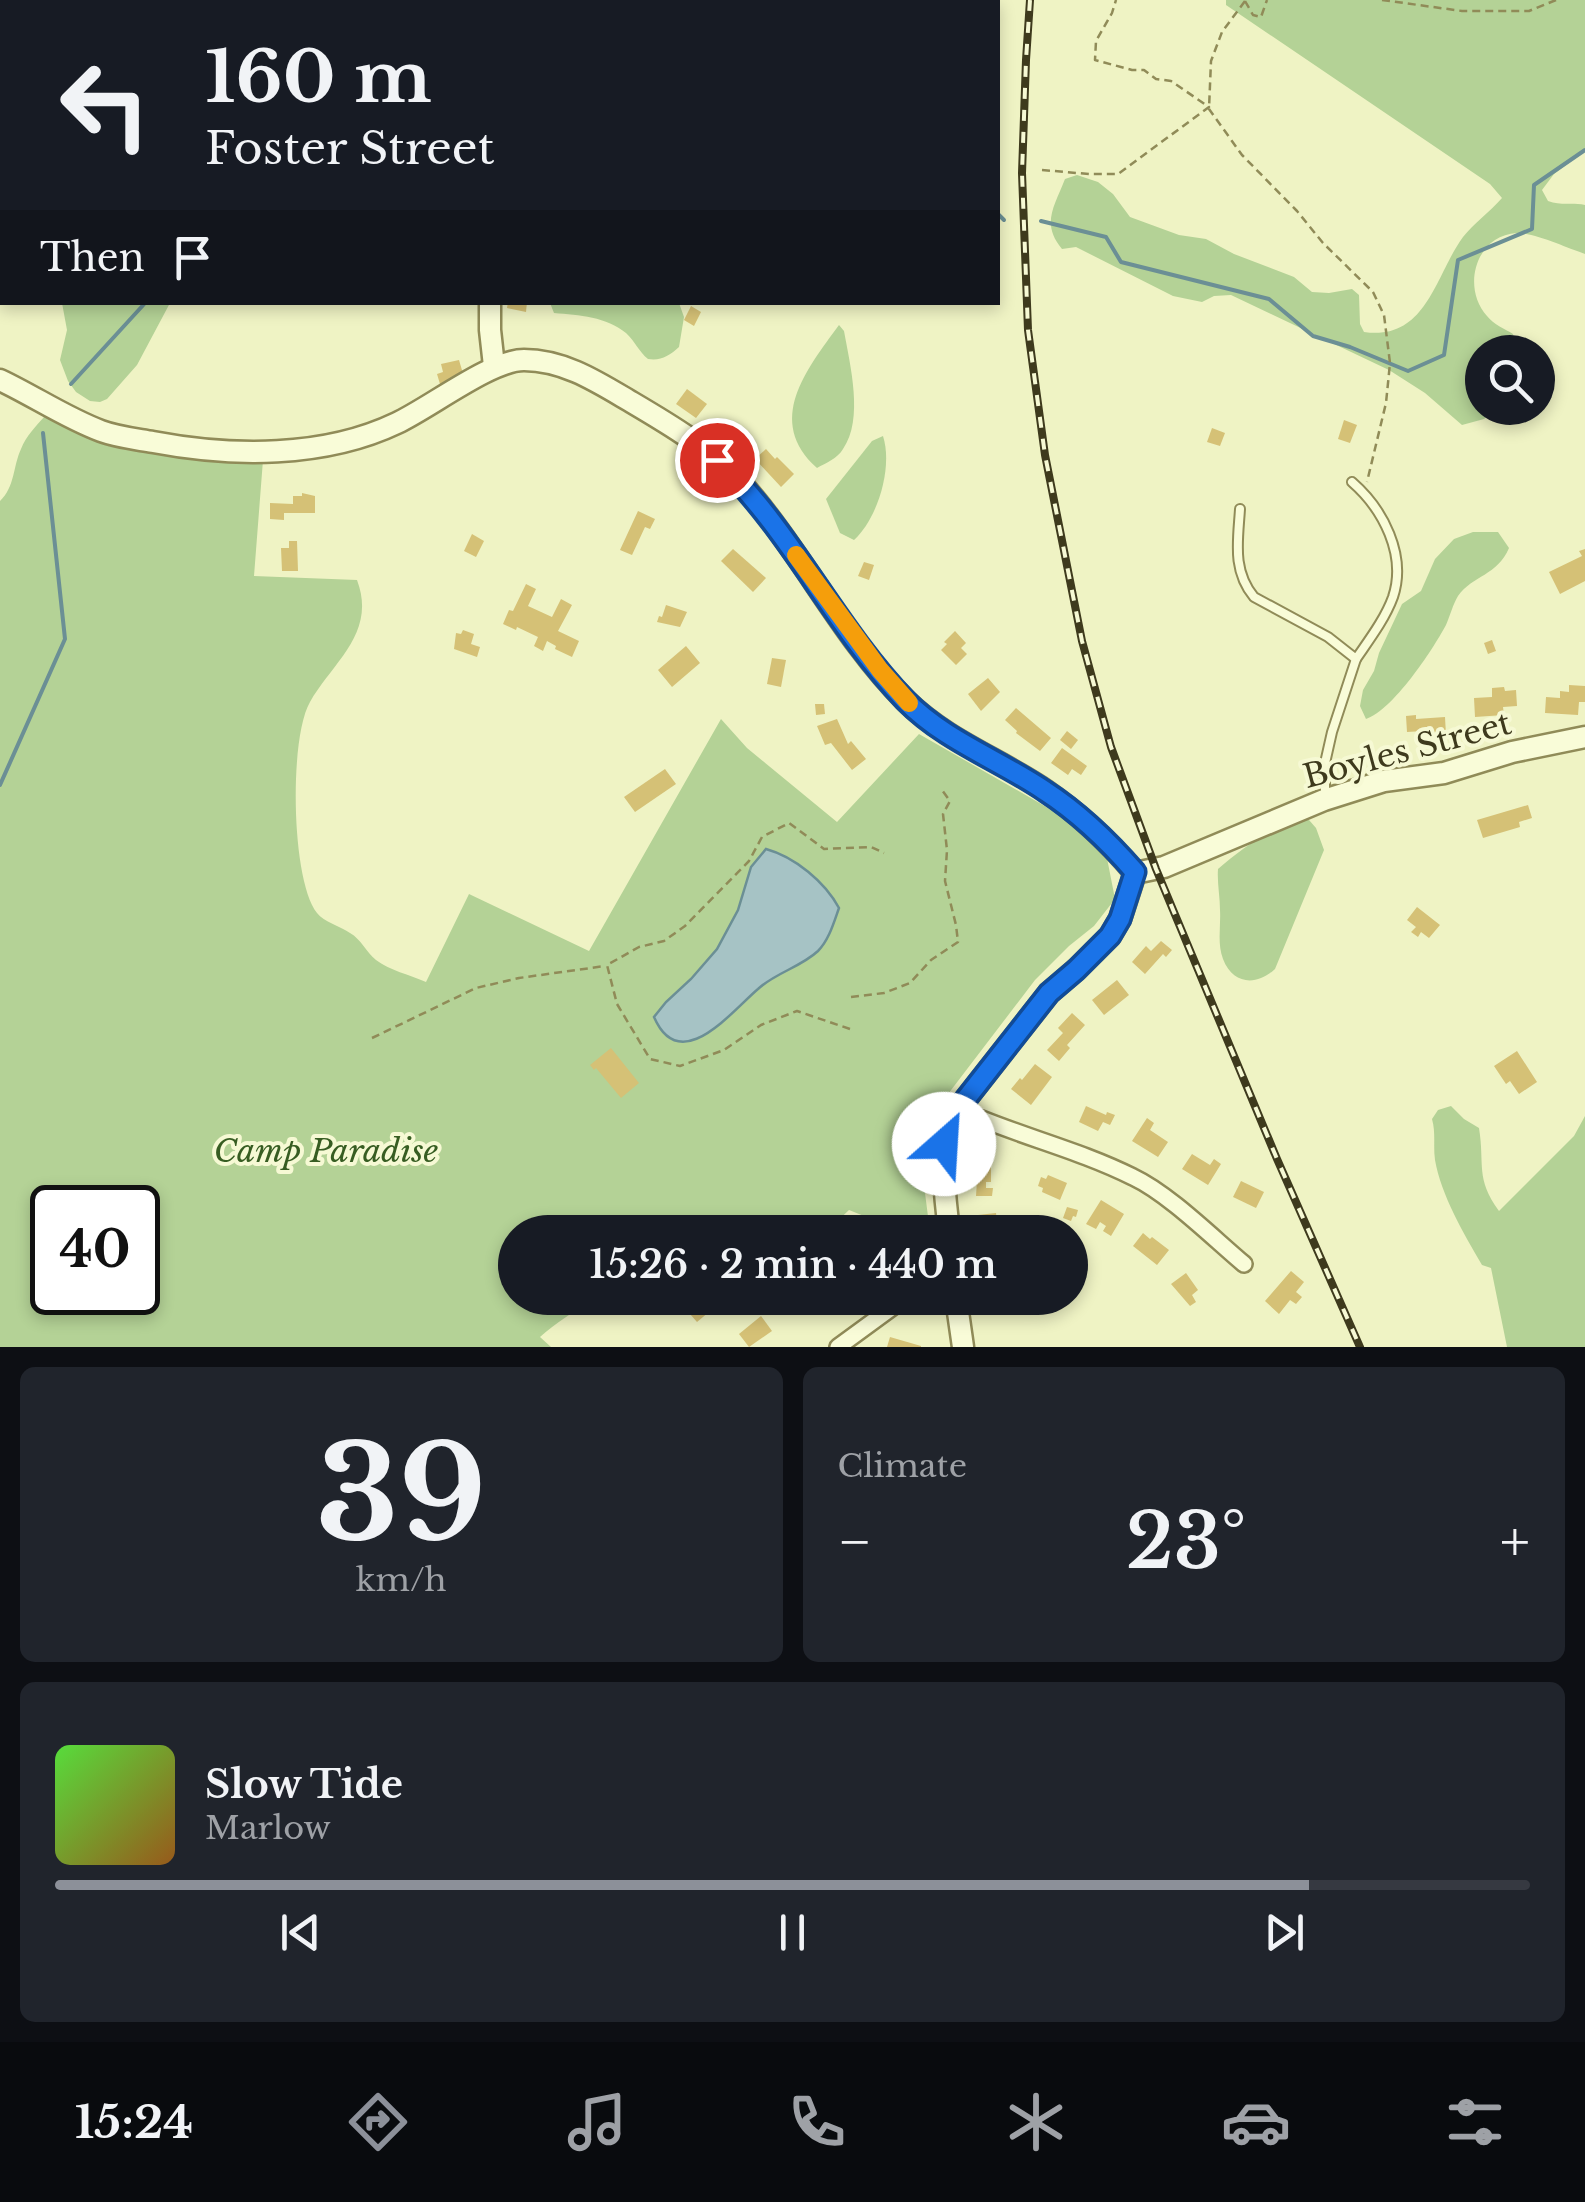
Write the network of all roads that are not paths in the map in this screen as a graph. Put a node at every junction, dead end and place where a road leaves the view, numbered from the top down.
1 (490, 305) edge
2 (494, 366) junction
3 (0, 380) edge
4 (1352, 482) dead end
5 (1240, 509) dead end
6 (1356, 659) junction
7 (1585, 737) edge
8 (1324, 800) junction
9 (1135, 872) junction
10 (958, 1109) junction
11 (947, 1215) edge
12 (1244, 1264) dead end
13 (882, 1315) edge
14 (958, 1315) edge
15 (838, 1347) edge
16 (963, 1347) edge

1 - 2 street
2 - 3 street
2 - 9 street
4 - 6 lane
5 - 6 lane
6 - 8 lane
7 - 8 street, Boyles Street
8 - 9 street, Boyles Street
9 - 10 street
10 - 11 street
10 - 12 street
13 - 15 street
14 - 16 street

